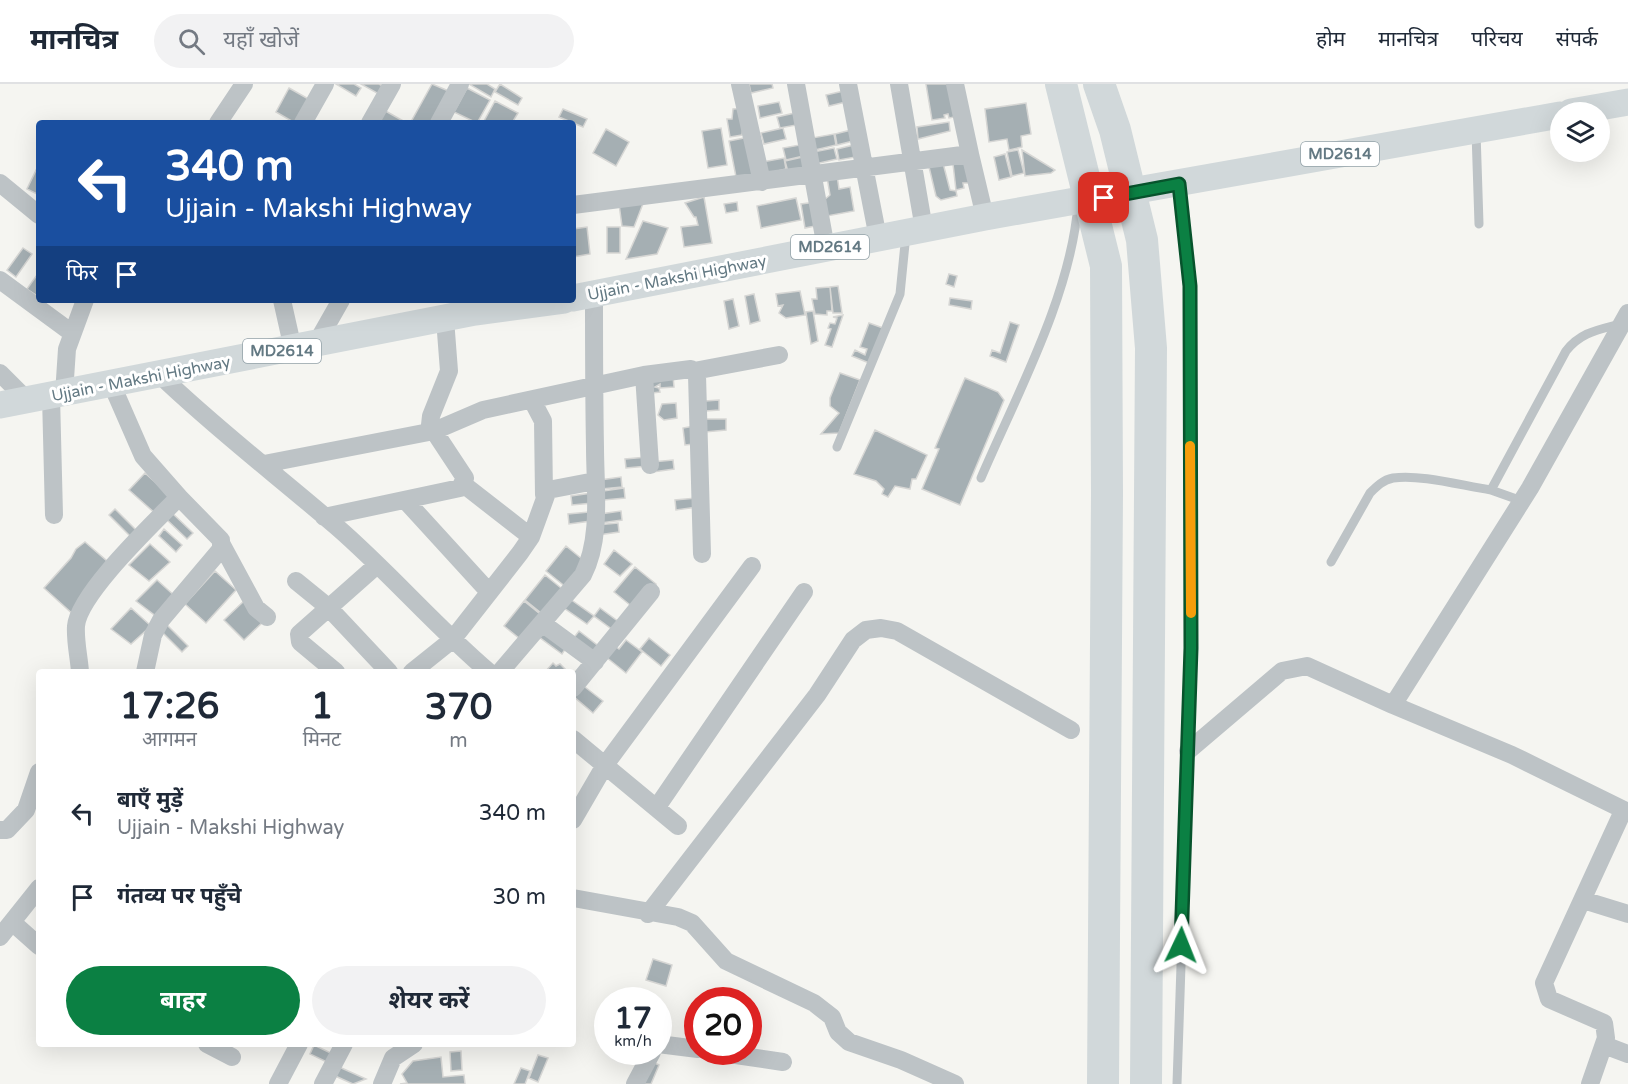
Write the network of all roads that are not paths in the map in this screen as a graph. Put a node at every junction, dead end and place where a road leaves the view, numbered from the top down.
1 (325, 84) edge
2 (392, 84) edge
3 (460, 84) edge
4 (740, 84) edge
5 (796, 84) edge
6 (848, 84) edge
7 (899, 84) edge
8 (955, 84) edge
9 (1061, 84) edge
10 (1099, 84) edge
11 (237, 86) edge
12 (1628, 102) edge
13 (1610, 105) edge
14 (1550, 117) edge
15 (220, 120) edge
16 (305, 120) edge
17 (372, 120) edge
18 (442, 120) edge
19 (1476, 129) junction
20 (969, 154) junction
21 (913, 162) junction
22 (863, 167) junction
23 (813, 175) junction
24 (762, 182) junction
25 (0, 183) edge
26 (1179, 184) junction
27 (576, 205) edge
28 (36, 213) edge
29 (985, 217) junction
30 (1479, 224) dead end
31 (1082, 227) junction
32 (878, 238) junction
33 (911, 239) junction
34 (826, 248) junction
35 (0, 280) edge
36 (576, 297) edge
37 (84, 303) edge
38 (283, 303) edge
39 (339, 303) edge
40 (538, 303) edge
41 (567, 303) edge
42 (1625, 318) edge
43 (445, 319) junction
44 (72, 333) junction
45 (304, 347) junction
46 (779, 355) dead end
47 (694, 371) junction
48 (0, 373) edge
49 (160, 375) junction
50 (644, 375) junction
51 (112, 385) junction
52 (594, 387) junction
53 (47, 397) junction
54 (532, 400) junction
55 (0, 405) edge
56 (434, 430) junction
57 (837, 447) dead end
58 (264, 464) junction
59 (650, 465) dead end
60 (981, 478) dead end
61 (595, 481) junction
62 (463, 484) junction
63 (1491, 490) junction
64 (544, 495) junction
65 (179, 496) junction
66 (405, 500) junction
67 (1522, 501) junction
68 (54, 515) dead end
69 (331, 522) junction
70 (531, 537) junction
71 (222, 545) junction
72 (702, 554) dead end
73 (1331, 562) dead end
74 (377, 565) junction
75 (752, 566) dead end
76 (296, 581) dead end
77 (489, 592) junction
78 (651, 592) dead end
79 (804, 592) dead end
80 (328, 607) junction
81 (267, 617) dead end
82 (542, 623) junction
83 (452, 640) junction
84 (595, 662) junction
85 (80, 669) edge
86 (146, 669) edge
87 (332, 669) edge
88 (385, 669) edge
89 (416, 669) edge
90 (486, 669) edge
91 (503, 669) edge
92 (576, 684) edge
93 (1393, 705) junction
94 (1071, 730) dead end
95 (576, 741) edge
96 (1188, 751) junction
97 (605, 765) junction
98 (36, 788) edge
99 (657, 807) junction
100 (32, 810) edge
101 (1625, 811) edge
102 (576, 815) edge
103 (678, 826) dead end
104 (0, 830) edge
105 (36, 892) edge
106 (576, 899) edge
107 (1583, 900) junction
108 (648, 914) junction
109 (1628, 914) edge
110 (12, 922) junction
111 (0, 937) edge
112 (36, 943) edge
113 (1604, 1045) junction
114 (213, 1047) edge
115 (297, 1047) edge
116 (342, 1047) edge
117 (410, 1047) edge
118 (1628, 1054) edge
119 (232, 1057) dead end
120 (762, 1059) edge
121 (783, 1062) dead end
122 (645, 1065) edge
123 (278, 1084) edge
124 (323, 1084) edge
125 (382, 1084) edge
126 (635, 1084) edge
127 (955, 1084) edge
128 (1103, 1084) edge
129 (1146, 1084) edge
130 (1178, 1084) edge
131 (1590, 1084) edge

1 - 16 street
2 - 17 street
3 - 18 street
4 - 24 street
5 - 23 street
6 - 22 street
7 - 21 street
8 - 20 street
9 - 31 highway
10 - 129 highway
11 - 15 street
12 - 13 main road
14 - 19 main road, Ujjain - Makshi Highway / MD2614
19 - 26 main road, Ujjain - Makshi Highway / MD2614
19 - 30 lane
20 - 21 street
20 - 29 street
21 - 22 street
21 - 33 street
22 - 23 street
22 - 32 street
23 - 24 street
23 - 34 street
24 - 27 street
25 - 28 street
26 - 31 main road, Ujjain - Makshi Highway / MD2614
26 - 96 lane
29 - 31 main road, Ujjain - Makshi Highway / MD2614
29 - 33 main road, Ujjain - Makshi Highway / MD2614
31 - 60 lane
31 - 128 highway
32 - 33 main road, Ujjain - Makshi Highway / MD2614
32 - 34 main road, Ujjain - Makshi Highway / MD2614
33 - 57 lane
34 - 36 main road, Ujjain - Makshi Highway / MD2614
35 - 44 street
37 - 44 street
38 - 45 street
39 - 45 street
40 - 43 main road, Ujjain - Makshi Highway / MD2614
41 - 52 street
42 - 63 lane
42 - 67 street
43 - 45 main road, Ujjain - Makshi Highway / MD2614
43 - 56 street
44 - 53 street
45 - 49 main road, Ujjain - Makshi Highway / MD2614
46 - 47 street
47 - 50 street
47 - 72 street
48 - 53 street
49 - 51 main road, Ujjain - Makshi Highway / MD2614
49 - 58 street
50 - 52 street
50 - 59 street
51 - 53 main road, Ujjain - Makshi Highway / MD2614
51 - 65 street
52 - 54 street
52 - 61 street
53 - 55 main road, Ujjain - Makshi Highway / MD2614
53 - 68 street
54 - 56 street
54 - 64 street
56 - 58 street
56 - 62 street
58 - 69 street
61 - 64 street
61 - 82 street
62 - 66 street
62 - 70 street
63 - 67 lane
63 - 73 lane
64 - 70 street
65 - 71 street
65 - 85 street
66 - 69 street
66 - 77 street
67 - 93 street
69 - 74 street
70 - 77 street
71 - 81 street
71 - 86 street
74 - 80 street
74 - 83 street
75 - 97 street
76 - 80 street
77 - 83 street
78 - 84 street
79 - 99 street
80 - 87 street
80 - 88 street
82 - 84 street
82 - 91 street
83 - 89 street
83 - 90 street
84 - 92 street
93 - 96 street
93 - 101 street
94 - 108 street
95 - 97 street
96 - 130 lane
97 - 99 street
97 - 102 street
98 - 100 street
99 - 103 street
100 - 104 street
101 - 107 street
105 - 110 street
106 - 108 street
107 - 109 street
107 - 113 street
108 - 127 street
110 - 111 street
110 - 112 street
113 - 118 street
113 - 131 street
114 - 119 street
115 - 123 street
116 - 124 street
117 - 125 street
120 - 121 street
122 - 126 street

